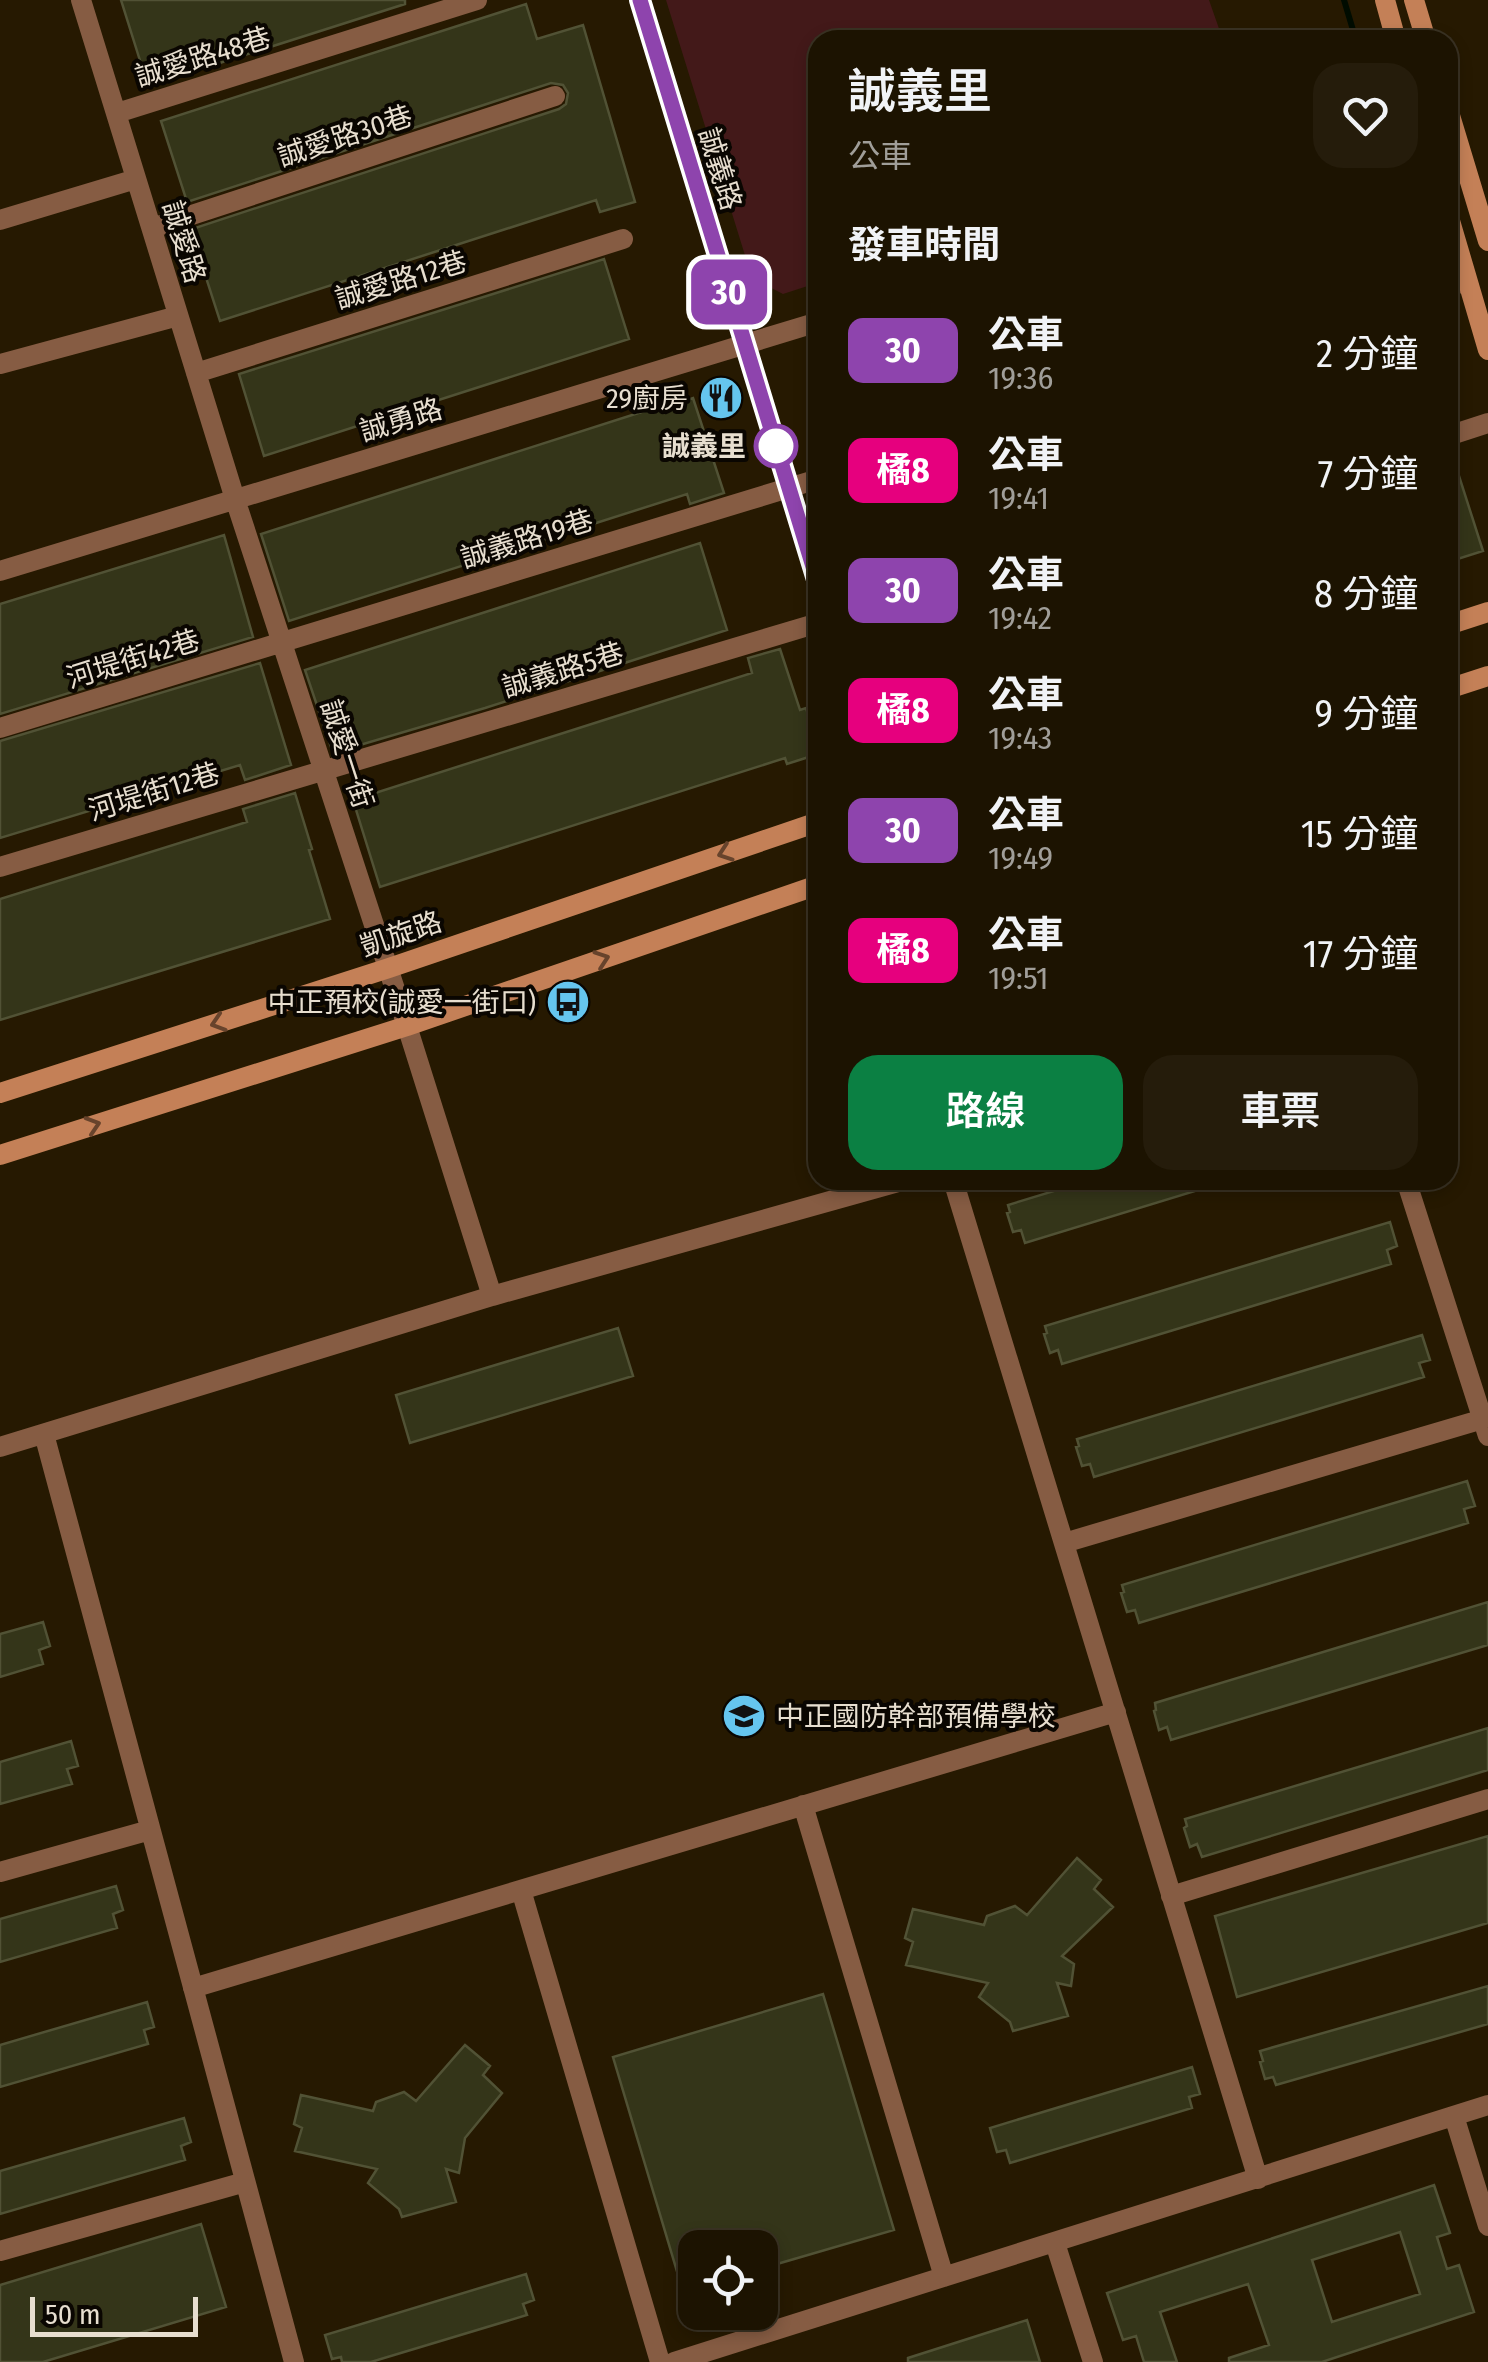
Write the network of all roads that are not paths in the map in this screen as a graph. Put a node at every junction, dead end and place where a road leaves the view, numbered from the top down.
1 (81, 0) edge
2 (477, 0) edge
3 (640, 0) edge
4 (1385, 0) edge
5 (1414, 0) edge
6 (1393, 30) edge
7 (1423, 30) edge
8 (555, 96) dead end
9 (117, 113) junction
10 (1458, 143) edge
11 (136, 179) junction
12 (0, 220) edge
13 (152, 228) junction
14 (623, 239) dead end
15 (1488, 242) edge
16 (1458, 286) edge
17 (178, 316) junction
18 (808, 325) edge
19 (744, 344) junction
20 (1488, 350) edge
21 (0, 364) edge
22 (196, 373) junction
23 (1488, 423) edge
24 (1458, 433) edge
25 (808, 482) edge
26 (788, 488) junction
27 (235, 499) junction
28 (808, 551) edge
29 (0, 571) edge
30 (1488, 612) edge
31 (1458, 622) edge
32 (808, 626) edge
33 (282, 642) junction
34 (1488, 676) edge
35 (1458, 686) edge
36 (0, 728) edge
37 (324, 770) junction
38 (808, 825) edge
39 (0, 867) edge
40 (808, 888) edge
41 (388, 968) junction
42 (407, 1026) junction
43 (0, 1093) edge
44 (0, 1154) edge
45 (869, 1190) edge
46 (956, 1190) edge
47 (1409, 1190) edge
48 (492, 1296) junction
49 (1485, 1428) edge
50 (44, 1434) junction
51 (0, 1447) edge
52 (1064, 1543) junction
53 (1116, 1712) junction
54 (1488, 1799) edge
55 (803, 1805) junction
56 (150, 1830) junction
57 (0, 1872) edge
58 (521, 1890) junction
59 (1171, 1896) junction
60 (193, 1988) junction
61 (1488, 2105) edge
62 (1454, 2116) junction
63 (1258, 2179) junction
64 (245, 2182) junction
65 (1488, 2226) edge
66 (1056, 2243) junction
67 (0, 2251) edge
68 (944, 2278) junction
69 (730, 2354) edge
70 (294, 2362) edge
71 (660, 2362) edge
72 (674, 2362) edge
73 (1093, 2362) edge

1 - 9 street, 誠愛路
2 - 9 street, 誠愛路48巷
3 - 19 street, 誠義路
4 - 6 street
5 - 7 street
8 - 13 street, 誠愛路30巷
9 - 11 street, 誠愛路
10 - 15 street
11 - 12 street
11 - 13 street, 誠愛路
13 - 17 street, 誠愛路
14 - 22 street, 誠愛路12巷
16 - 20 street
17 - 21 street
17 - 22 street, 誠愛路
18 - 19 street, 誠勇路
19 - 26 street, 誠義路
19 - 27 street, 誠勇路
22 - 27 street, 誠愛路
23 - 24 street
25 - 26 street, 誠義路19巷
26 - 28 street, 誠義路
26 - 33 street, 誠義路19巷
27 - 29 street, 誠勇路
27 - 33 street, 誠愛一街
30 - 31 street
32 - 37 street, 誠義路5巷
33 - 36 street, 河堤街42巷
33 - 37 street, 誠愛一街
34 - 35 street
37 - 39 street, 河堤街12巷
37 - 41 street, 誠愛一街
38 -> 41 street, 凱旋路
42 -> 40 street
41 - 42 street, 誠愛一街
41 -> 43 street, 凱旋路
44 -> 42 street
42 - 48 street, 誠愛一街
45 - 48 street
46 - 52 street
47 - 49 street
48 - 50 street
49 - 52 street
50 - 51 street
50 - 56 street
52 - 53 street
53 - 55 street
53 - 59 street
54 - 59 street
55 - 58 street
55 - 68 street
56 - 57 street
56 - 60 street
58 - 60 street
58 - 71 street
59 - 63 street
60 - 64 street
61 - 62 street
62 - 63 street
62 - 65 street
63 - 66 street
64 - 67 street
64 - 70 street
66 - 68 street
66 - 73 street
68 - 69 street
69 - 72 street

